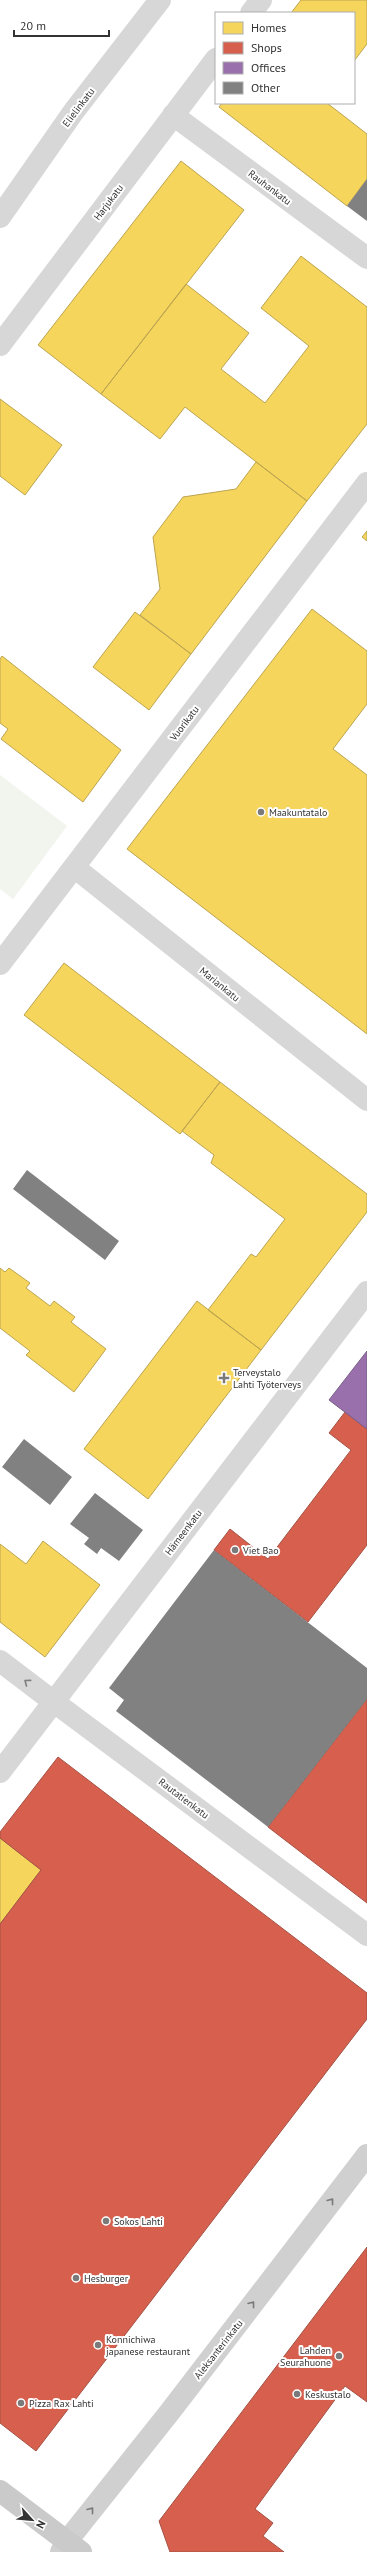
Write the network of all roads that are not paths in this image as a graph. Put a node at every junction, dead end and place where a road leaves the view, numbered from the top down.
1 (160, 0) edge
2 (261, 0) edge
3 (252, 12) edge
4 (215, 60) edge
5 (173, 115) junction
6 (0, 217) edge
7 (367, 258) edge
8 (0, 345) edge
9 (367, 483) edge
10 (74, 867) junction
11 (0, 964) edge
12 (367, 1100) edge
13 (367, 1292) edge
14 (0, 1661) edge
15 (54, 1702) junction
16 (0, 1772) edge
17 (367, 1935) edge
18 (367, 2155) edge
19 (0, 2491) edge
20 (65, 2549) edge

1 - 6 street, Elielinkatu
2 - 3 street
4 - 5 street, Harjukatu
5 - 7 street, Rauhankatu
5 - 8 street, Harjukatu
9 - 10 street, Vuorikatu
10 - 11 street, Vuorikatu
10 - 12 street, Mariankatu
13 - 15 street, Hämeenkatu
15 -> 14 street, Rautatienkatu
15 - 16 street, Hämeenkatu
15 - 17 street, Rautatienkatu
20 -> 18 main road, Aleksanterinkatu
19 - 20 main road

